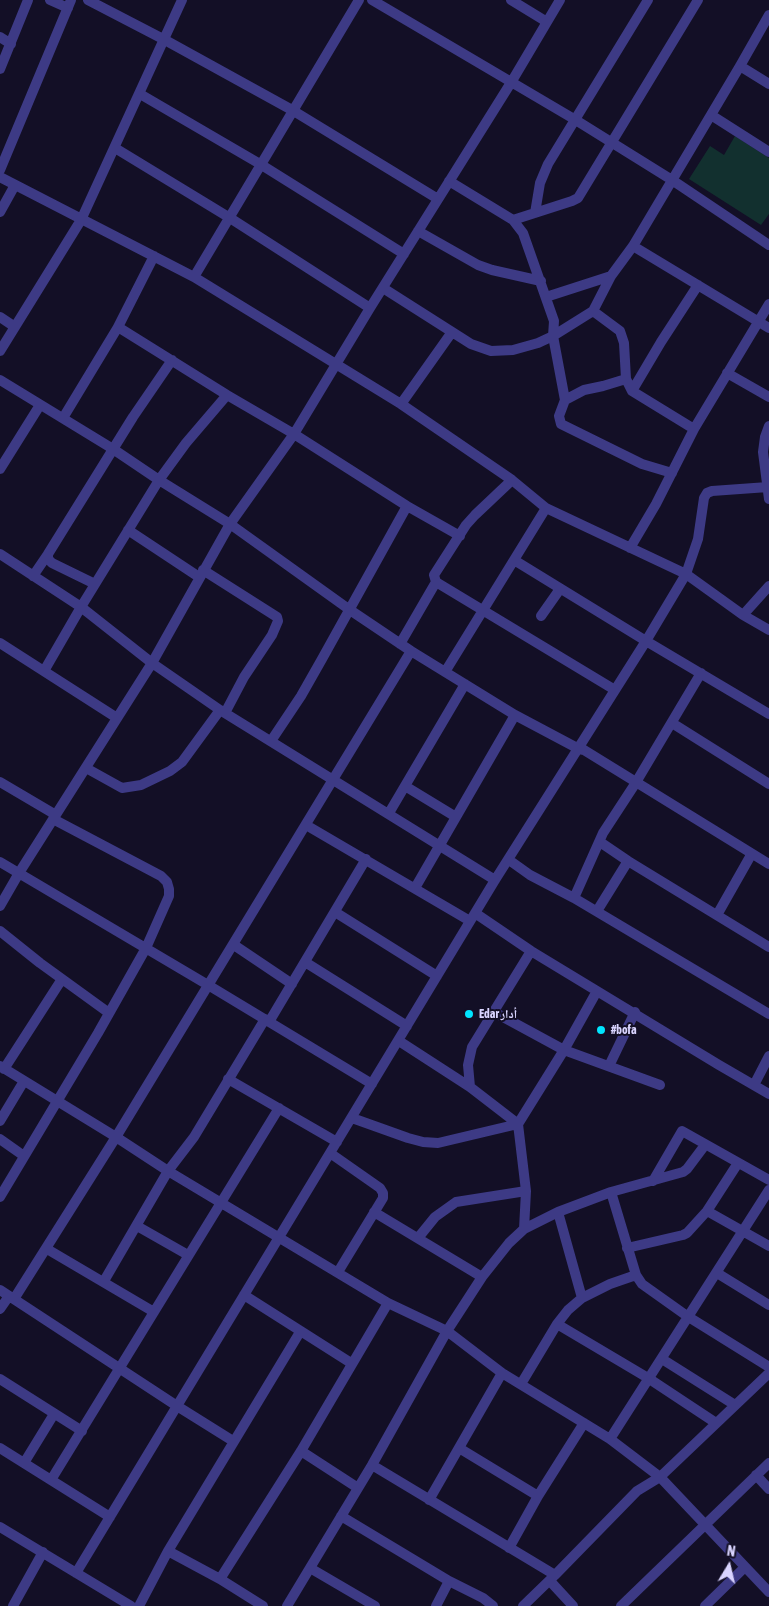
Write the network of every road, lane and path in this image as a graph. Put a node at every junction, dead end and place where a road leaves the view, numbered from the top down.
1 (28, 0) edge
2 (50, 0) edge
3 (88, 0) edge
4 (182, 0) edge
5 (358, 0) edge
6 (372, 0) edge
7 (511, 0) edge
8 (560, 0) edge
9 (648, 0) edge
10 (698, 0) edge
11 (69, 4) edge
12 (769, 15) edge
13 (547, 22) junction
14 (0, 37) edge
15 (165, 40) junction
16 (11, 44) junction
17 (740, 66) junction
18 (0, 69) edge
19 (512, 81) junction
20 (769, 84) edge
21 (140, 94) junction
22 (292, 110) junction
23 (711, 115) junction
24 (574, 119) junction
25 (612, 142) junction
26 (116, 148) junction
27 (769, 152) edge
28 (260, 164) junction
29 (0, 170) edge
30 (0, 177) edge
31 (672, 180) junction
32 (449, 181) junction
33 (15, 185) junction
34 (438, 199) junction
35 (0, 212) edge
36 (535, 213) junction
37 (230, 218) junction
38 (81, 220) junction
39 (513, 220) junction
40 (418, 231) junction
41 (769, 245) edge
42 (633, 246) junction
43 (404, 254) junction
44 (154, 256) junction
45 (611, 276) junction
46 (194, 277) junction
47 (541, 281) junction
48 (698, 285) junction
49 (383, 288) junction
50 (546, 297) junction
51 (769, 304) edge
52 (370, 308) junction
53 (594, 311) junction
54 (0, 317) edge
55 (758, 322) junction
56 (15, 326) junction
57 (118, 327) junction
58 (769, 328) edge
59 (452, 332) junction
60 (553, 336) junction
61 (0, 351) edge
62 (172, 360) junction
63 (337, 364) junction
64 (727, 372) junction
65 (626, 379) junction
66 (0, 380) edge
67 (632, 391) junction
68 (227, 395) junction
69 (769, 397) edge
70 (564, 400) junction
71 (401, 404) junction
72 (40, 405) junction
73 (62, 418) junction
74 (769, 426) edge
75 (694, 429) junction
76 (294, 434) junction
77 (113, 449) junction
78 (0, 469) edge
79 (672, 474) junction
80 (159, 480) junction
81 (512, 480) junction
82 (768, 487) edge
83 (769, 499) edge
84 (407, 506) junction
85 (546, 508) junction
86 (230, 524) junction
87 (128, 530) junction
88 (460, 536) junction
89 (630, 548) junction
90 (0, 554) edge
91 (48, 554) junction
92 (514, 560) junction
93 (201, 574) junction
94 (686, 574) junction
95 (33, 576) junction
96 (436, 582) junction
97 (95, 584) junction
98 (769, 586) edge
99 (560, 588) junction
100 (81, 607) junction
101 (350, 610) junction
102 (484, 610) junction
103 (743, 615) junction
104 (541, 616) dead end
105 (769, 630) edge
106 (0, 642) edge
107 (646, 642) junction
108 (400, 644) junction
109 (411, 651) junction
110 (152, 663) junction
111 (44, 671) junction
112 (445, 672) junction
113 (701, 673) junction
114 (465, 684) junction
115 (616, 690) junction
116 (222, 711) junction
117 (769, 714) edge
118 (515, 715) junction
119 (117, 718) junction
120 (672, 723) junction
121 (271, 740) junction
122 (579, 749) junction
123 (86, 768) junction
124 (334, 779) junction
125 (0, 782) edge
126 (635, 784) junction
127 (769, 784) edge
128 (405, 786) junction
129 (389, 813) junction
130 (55, 817) junction
131 (456, 817) junction
132 (306, 825) junction
133 (600, 842) junction
134 (440, 845) junction
135 (751, 854) junction
136 (366, 859) junction
137 (509, 860) junction
138 (767, 860) edge
139 (0, 862) edge
140 (628, 862) junction
141 (19, 873) junction
142 (495, 880) junction
143 (415, 888) junction
144 (574, 898) junction
145 (0, 906) edge
146 (597, 911) junction
147 (335, 912) junction
148 (717, 915) junction
149 (473, 917) junction
150 (0, 931) edge
151 (234, 945) junction
152 (769, 947) edge
153 (146, 948) junction
154 (531, 951) junction
155 (306, 962) junction
156 (437, 976) junction
157 (62, 979) junction
158 (292, 984) junction
159 (208, 985) junction
160 (597, 991) junction
161 (109, 1012) junction
162 (494, 1012) junction
163 (635, 1012) junction
164 (769, 1014) edge
165 (267, 1021) junction
166 (407, 1026) junction
167 (399, 1041) junction
168 (564, 1050) junction
169 (769, 1056) edge
170 (608, 1066) junction
171 (2, 1068) edge
172 (228, 1079) junction
173 (24, 1081) junction
174 (372, 1084) junction
175 (660, 1085) dead end
176 (754, 1085) junction
177 (470, 1087) junction
178 (769, 1094) edge
179 (56, 1100) junction
180 (279, 1108) junction
181 (352, 1118) junction
182 (0, 1121) edge
183 (518, 1124) junction
184 (116, 1137) junction
185 (0, 1139) edge
186 (337, 1142) junction
187 (705, 1145) junction
188 (330, 1153) junction
189 (24, 1156) junction
190 (738, 1162) junction
191 (168, 1171) junction
192 (769, 1180) edge
193 (653, 1181) junction
194 (769, 1190) edge
195 (526, 1191) junction
196 (611, 1192) junction
197 (0, 1197) edge
198 (220, 1201) junction
199 (707, 1211) junction
200 (374, 1212) junction
201 (558, 1212) junction
202 (137, 1226) junction
203 (524, 1229) junction
204 (743, 1232) junction
205 (279, 1237) junction
206 (418, 1238) junction
207 (769, 1246) edge
208 (627, 1248) junction
209 (47, 1249) junction
210 (188, 1255) junction
211 (338, 1272) junction
212 (717, 1273) junction
213 (636, 1275) junction
214 (482, 1277) junction
215 (104, 1281) junction
216 (8, 1295) edge
217 (244, 1295) junction
218 (582, 1298) junction
219 (388, 1303) junction
220 (769, 1305) edge
221 (0, 1309) edge
222 (154, 1312) junction
223 (687, 1316) junction
224 (557, 1324) junction
225 (447, 1331) junction
226 (300, 1332) junction
227 (662, 1359) junction
228 (351, 1364) junction
229 (769, 1366) edge
230 (120, 1368) junction
231 (502, 1373) junction
232 (769, 1373) edge
233 (648, 1378) junction
234 (0, 1379) edge
235 (521, 1384) junction
236 (735, 1405) junction
237 (177, 1406) junction
238 (54, 1414) junction
239 (584, 1423) junction
240 (716, 1423) junction
241 (82, 1431) junction
242 (610, 1439) junction
243 (233, 1442) junction
244 (0, 1448) edge
245 (459, 1448) junction
246 (301, 1452) junction
247 (24, 1463) junction
248 (769, 1463) edge
249 (372, 1465) junction
250 (756, 1475) junction
251 (660, 1477) junction
252 (52, 1480) junction
253 (358, 1488) junction
254 (769, 1489) edge
255 (538, 1496) junction
256 (429, 1500) junction
257 (341, 1516) junction
258 (110, 1517) junction
259 (705, 1524) junction
260 (0, 1527) edge
261 (509, 1548) junction
262 (168, 1551) junction
263 (43, 1552) junction
264 (310, 1568) junction
265 (745, 1568) junction
266 (76, 1573) junction
267 (553, 1578) junction
268 (220, 1579) junction
269 (449, 1582) junction
270 (769, 1592) edge
271 (370, 1605) edge
272 (13, 1606) edge
273 (131, 1606) edge
274 (139, 1606) edge
275 (263, 1606) edge
276 (287, 1606) edge
277 (436, 1606) edge
278 (493, 1606) edge
279 (523, 1606) edge
280 (573, 1606) edge
281 (621, 1606) edge
282 (705, 1606) edge

1 - 16 street
2 - 11 street
3 - 15 street
4 - 15 street
5 - 22 street
6 - 19 street
7 - 13 street
8 - 13 street
9 - 24 street
10 - 25 street
11 - 29 street
12 - 17 street
13 - 19 street
14 - 16 street
15 - 21 street
15 - 22 street
16 - 18 street
17 - 20 street
17 - 23 street
19 - 24 street
19 - 32 street
21 - 26 street
21 - 28 street
22 - 28 street
22 - 34 street
23 - 27 street
23 - 31 street
24 - 25 street
24 - 36 street
25 - 31 street
25 - 36 street
26 - 37 street
26 - 38 street
28 - 37 street
28 - 43 street
30 - 33 street
31 - 41 street
31 - 42 street
32 - 34 street
32 - 39 street
33 - 35 street
33 - 38 street
34 - 40 street
36 - 39 street
37 - 46 street
37 - 52 street
38 - 44 street
38 - 56 street
39 - 47 street
40 - 43 street
40 - 47 street
42 - 45 street
42 - 48 street
43 - 49 street
44 - 46 street
44 - 57 street
45 - 50 street
45 - 53 street
46 - 63 street
47 - 50 street
48 - 55 street
48 - 67 street
49 - 52 street
49 - 59 street
50 - 60 street
51 - 55 street
52 - 63 street
53 - 60 street
53 - 65 street
54 - 56 street
55 - 58 street
55 - 64 street
56 - 61 street
57 - 62 street
57 - 73 street
59 - 60 street
59 - 71 street
60 - 70 street
62 - 68 street
62 - 77 street
63 - 71 street
63 - 76 street
64 - 69 street
64 - 75 street
65 - 67 street
65 - 70 street
66 - 72 street
67 - 75 street
68 - 76 street
68 - 80 street
70 - 79 street
71 - 81 street
72 - 73 street
72 - 78 street
73 - 77 street
74 - 82 street
75 - 79 street
76 - 84 street
76 - 86 street
77 - 80 street
77 - 91 street
79 - 89 street
80 - 86 street
80 - 87 street
81 - 85 street
81 - 88 street
82 - 83 street
82 - 94 street
84 - 88 street
84 - 101 street
85 - 89 street
85 - 92 street
86 - 93 street
86 - 101 street
87 - 93 street
87 - 97 street
88 - 96 street
89 - 94 street
90 - 95 street
91 - 95 street
91 - 97 street
92 - 99 street
92 - 102 street
93 - 110 street
93 - 116 street
94 - 103 street
94 - 107 street
95 - 100 street
96 - 102 street
96 - 108 street
97 - 100 street
98 - 103 street
99 - 104 street
99 - 107 street
100 - 110 street
100 - 111 street
101 - 108 street
101 - 121 street
102 - 112 street
102 - 115 street
103 - 105 street
106 - 111 street
107 - 113 street
107 - 115 street
108 - 109 street
109 - 112 street
109 - 124 street
110 - 116 street
110 - 119 street
111 - 119 street
112 - 114 street
113 - 117 street
113 - 120 street
114 - 118 street
114 - 128 street
115 - 122 street
116 - 121 street
116 - 123 street
118 - 122 street
118 - 131 street
119 - 123 street
120 - 126 street
120 - 127 street
121 - 124 street
122 - 126 street
122 - 137 street
123 - 130 street
124 - 129 street
124 - 132 street
125 - 130 street
126 - 133 street
126 - 135 street
128 - 129 street
128 - 131 street
129 - 134 street
130 - 141 street
130 - 153 street
131 - 134 street
132 - 136 street
132 - 151 street
133 - 140 street
133 - 144 street
134 - 142 street
134 - 143 street
135 - 138 street
135 - 148 street
136 - 143 street
136 - 147 street
137 - 142 street
137 - 144 street
139 - 141 street
140 - 146 street
140 - 148 street
141 - 145 street
141 - 153 street
142 - 149 street
143 - 149 street
144 - 146 street
146 - 164 street
147 - 155 street
147 - 156 street
148 - 152 street
149 - 154 street
149 - 156 street
150 - 157 street
151 - 158 street
151 - 159 street
153 - 159 street
153 - 161 street
154 - 160 street
154 - 162 street
155 - 158 street
155 - 166 street
156 - 166 street
157 - 161 street
157 - 171 street
158 - 165 street
159 - 165 street
159 - 184 street
160 - 163 street
160 - 168 street
161 - 179 street
162 - 168 street
162 - 177 street
163 - 170 street
163 - 176 street
165 - 172 street
165 - 174 street
166 - 167 street
167 - 174 street
167 - 177 street
168 - 170 street
168 - 183 street
169 - 176 street
170 - 175 street
171 - 173 street
172 - 180 street
172 - 191 street
173 - 179 street
173 - 182 street
174 - 181 street
176 - 178 street
177 - 183 street
179 - 184 street
179 - 189 street
180 - 186 street
180 - 198 street
181 - 183 street
181 - 186 street
183 - 195 street
184 - 191 street
184 - 209 street
185 - 189 street
186 - 188 street
187 - 190 street
187 - 193 street
187 - 193 street
188 - 200 street
188 - 205 street
189 - 197 street
190 - 192 street
190 - 199 street
191 - 198 street
191 - 202 street
193 - 196 street
194 - 204 street
195 - 203 street
195 - 206 street
196 - 201 street
196 - 208 street
198 - 205 street
198 - 210 street
199 - 204 street
199 - 208 street
200 - 206 street
200 - 211 street
201 - 203 street
201 - 218 street
202 - 210 street
202 - 215 street
203 - 214 street
204 - 207 street
204 - 212 street
205 - 211 street
205 - 217 street
206 - 214 street
208 - 213 street
209 - 215 street
209 - 216 street
210 - 222 street
211 - 219 street
212 - 220 street
212 - 223 street
213 - 218 street
213 - 223 street
214 - 225 street
215 - 222 street
216 - 221 street
216 - 230 street
217 - 226 street
217 - 237 street
218 - 224 street
219 - 225 street
219 - 228 street
222 - 230 street
223 - 227 street
223 - 229 street
224 - 233 street
224 - 235 street
225 - 231 street
225 - 249 street
226 - 228 street
226 - 243 street
227 - 233 street
227 - 236 street
228 - 246 street
230 - 237 street
230 - 241 street
231 - 235 street
231 - 245 street
232 - 236 street
233 - 240 street
233 - 242 street
234 - 238 street
235 - 239 street
236 - 240 street
237 - 243 street
237 - 258 street
238 - 241 street
238 - 247 street
239 - 242 street
239 - 255 street
240 - 251 street
241 - 252 street
242 - 251 street
243 - 262 street
244 - 247 street
245 - 255 street
245 - 256 street
246 - 253 street
246 - 268 street
247 - 252 street
248 - 250 street
249 - 253 street
249 - 256 street
250 - 254 street
250 - 259 street
251 - 259 street
251 - 267 street
252 - 258 street
253 - 257 street
255 - 261 street
256 - 261 street
257 - 264 street
257 - 269 street
258 - 266 street
259 - 265 street
259 - 281 street
260 - 263 street
261 - 267 street
262 - 268 street
262 - 274 street
263 - 266 street
263 - 272 street
264 - 271 street
264 - 276 street
265 - 270 street
265 - 282 street
266 - 273 street
267 - 279 street
267 - 280 street
268 - 275 street
269 - 277 street
269 - 278 street

